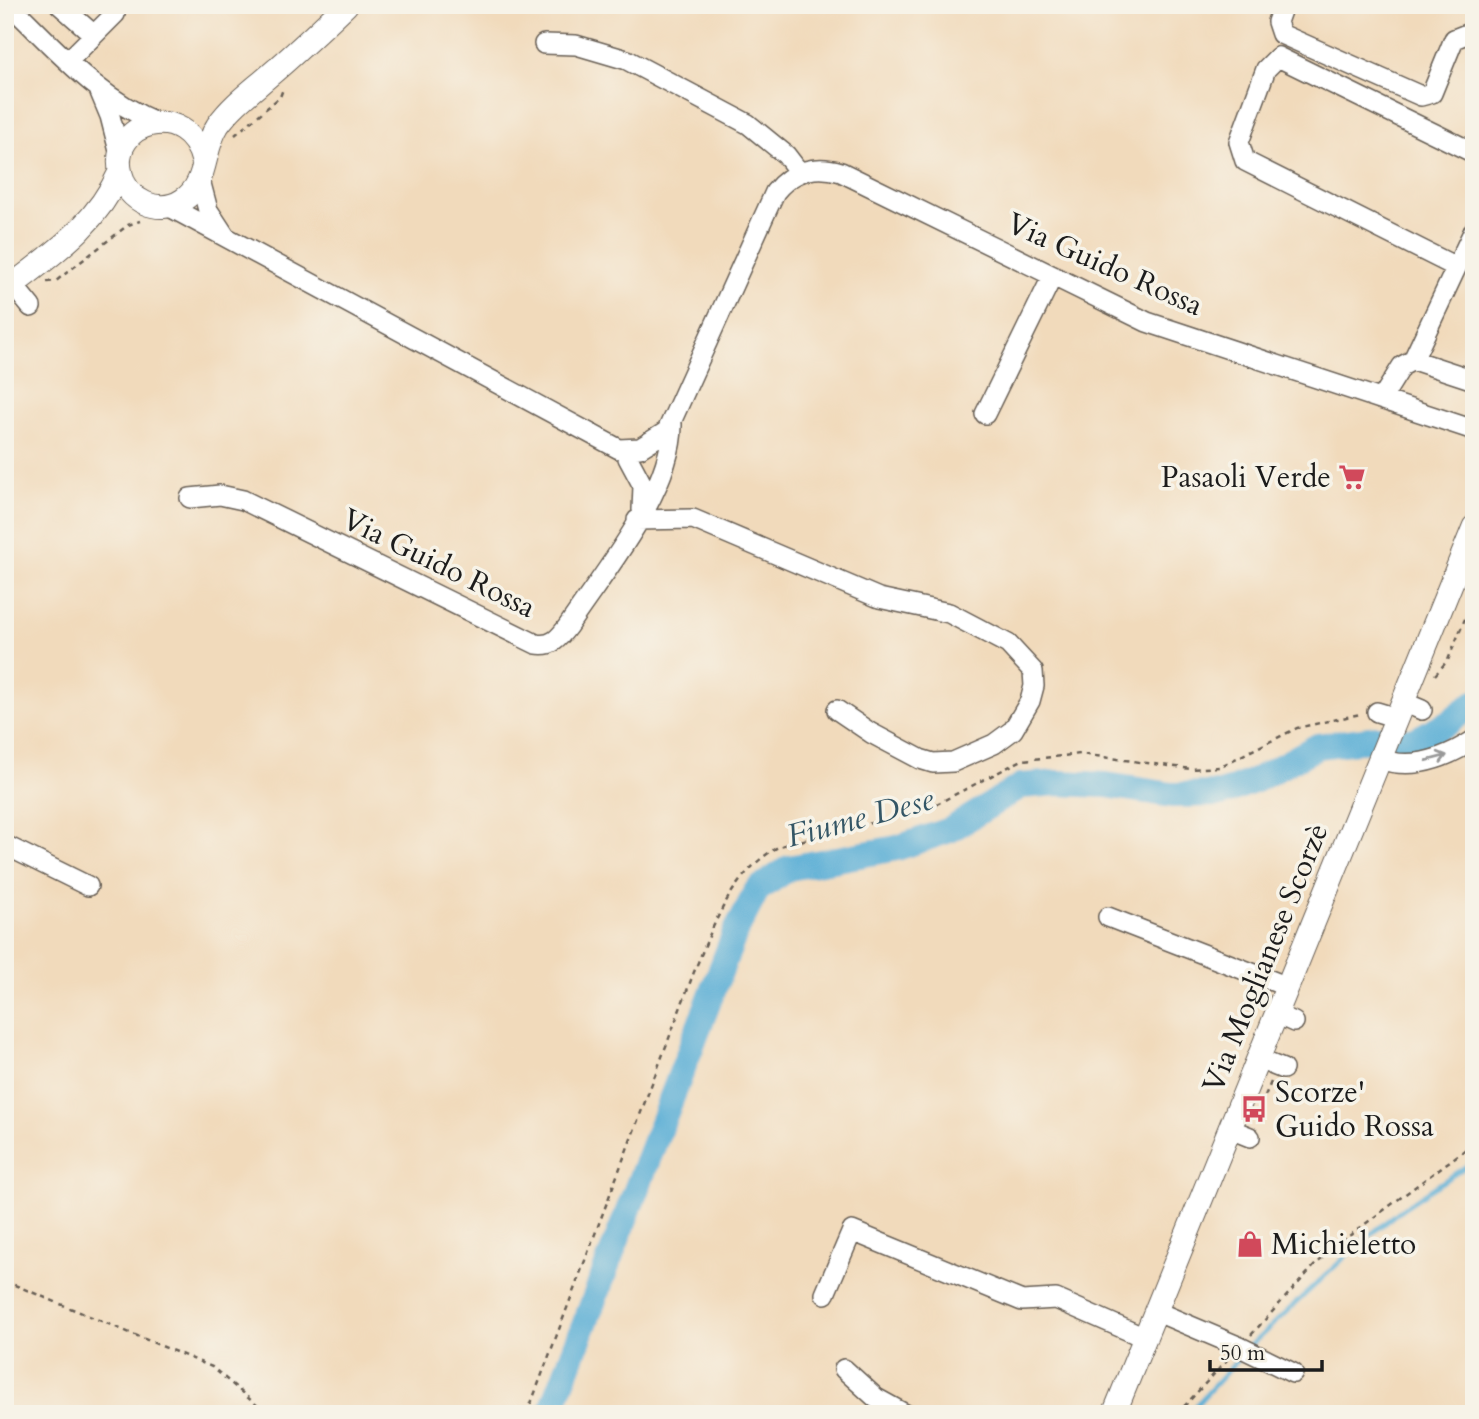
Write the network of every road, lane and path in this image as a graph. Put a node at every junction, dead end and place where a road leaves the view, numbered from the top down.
1 (10, 5) edge
2 (60, 5) edge
3 (114, 5) edge
4 (346, 5) edge
5 (1283, 5) edge
6 (1474, 31) edge
7 (94, 35) junction
8 (544, 44) dead end
9 (68, 61) junction
10 (285, 81) dead end
11 (99, 91) junction
12 (229, 111) junction
13 (166, 124) junction
14 (230, 140) dead end
15 (1474, 153) edge
16 (120, 164) junction
17 (202, 171) junction
18 (799, 172) junction
19 (153, 210) junction
20 (87, 226) junction
21 (1474, 230) edge
22 (225, 236) junction
23 (1457, 267) junction
24 (1052, 277) junction
25 (17, 294) edge
26 (1413, 359) junction
27 (1474, 380) edge
28 (1382, 398) junction
29 (985, 414) dead end
30 (672, 424) junction
31 (1474, 430) edge
32 (634, 448) junction
33 (654, 493) junction
34 (190, 498) dead end
35 (640, 515) junction
36 (1474, 527) edge
37 (1474, 597) edge
38 (836, 710) dead end
39 (1402, 711) junction
40 (1474, 740) edge
41 (1383, 754) junction
42 (5, 845) edge
43 (88, 886) dead end
44 (1108, 917) dead end
45 (1288, 987) junction
46 (1258, 1059) junction
47 (1283, 1069) dead end
48 (1474, 1143) edge
49 (5, 1281) edge
50 (825, 1294) dead end
51 (1155, 1311) junction
52 (1145, 1338) junction
53 (1248, 1351) junction
54 (844, 1369) dead end
55 (1293, 1373) dead end
56 (267, 1414) edge
57 (527, 1414) edge
58 (905, 1414) edge
59 (1114, 1414) edge
60 (1177, 1414) edge

1 - 9 street
2 - 7 street
3 - 7 street
4 - 12 main road
5 - 6 street
7 - 9 street
8 - 18 street
9 - 11 street
10 - 14 path
11 - 13 street
11 - 16 street
12 - 13 main road
12 - 17 main road
13 - 16 main road
13 - 17 main road
15 - 23 street
16 - 19 main road
16 - 20 main road
17 - 19 main road
17 - 22 street
18 - 24 street, Via Guido Rossa
18 - 30 street, Via Guido Rossa
19 - 20 main road
19 - 22 street
19 - 25 path
20 - 25 main road
21 - 23 street
22 - 32 street
23 - 26 street
24 - 28 street, Via Guido Rossa
24 - 29 street
26 - 27 street
26 - 28 street
28 - 31 street, Via Guido Rossa
30 - 32 street, Via Guido Rossa
30 - 33 street, Via Guido Rossa
32 - 33 street
32 - 35 street
33 - 35 street, Via Guido Rossa
34 - 35 street, Via Guido Rossa
35 - 38 street
36 - 39 main road, Via Moglianese Scorzè
37 - 39 path
39 - 41 main road, Via Moglianese Scorzè
39 - 57 path
41 -> 40 street
41 - 45 main road, Via Moglianese Scorzè
42 - 43 street
44 - 45 street
45 - 46 main road, Via Moglianese Scorzè
46 - 47 street
46 - 51 main road, Via Moglianese Scorzè
48 - 53 path
49 - 56 path
50 - 52 street
51 - 52 main road, Via Moglianese Scorzè
51 - 53 street
52 - 59 main road, Via Moglianese Scorzè
53 - 55 street
53 - 60 path
54 - 58 street

